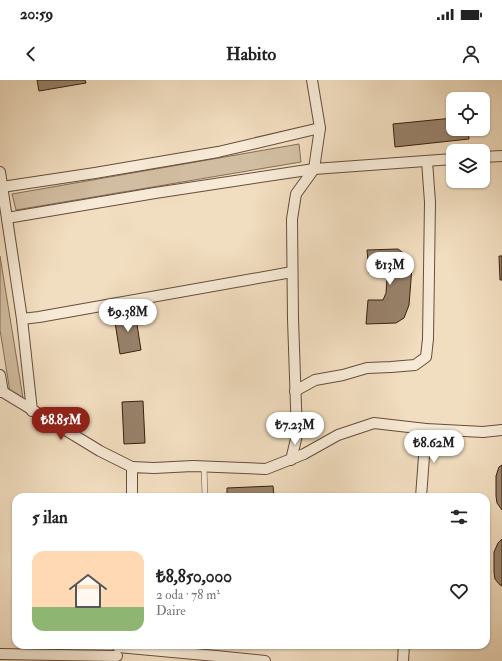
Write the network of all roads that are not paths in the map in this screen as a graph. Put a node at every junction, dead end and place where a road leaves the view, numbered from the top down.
1 (312, 80) edge
2 (320, 128) junction
3 (502, 156) edge
4 (490, 157) edge
5 (446, 160) edge
6 (427, 161) junction
7 (314, 169) junction
8 (0, 172) edge
9 (2, 187) junction
10 (7, 218) junction
11 (292, 272) junction
12 (22, 319) junction
13 (0, 375) edge
14 (296, 391) junction
15 (1, 392) edge
16 (32, 411) junction
17 (426, 429) junction
18 (502, 430) edge
19 (291, 460) junction
20 (204, 466) junction
21 (132, 467) junction
22 (132, 493) edge
23 (205, 493) edge
24 (421, 493) edge
25 (404, 649) edge
26 (117, 652) edge
27 (0, 654) edge
28 (264, 661) edge
29 (402, 661) edge

1 - 2 street
2 - 7 street
2 - 9 street
3 - 4 street
5 - 6 street
6 - 7 street
6 - 14 street
7 - 10 street
7 - 11 street
8 - 9 street
9 - 10 street
10 - 12 street
11 - 12 street
11 - 14 street
12 - 16 street
13 - 15 street
14 - 19 street
15 - 16 street
16 - 21 street
17 - 18 street
17 - 19 street
17 - 24 street
19 - 20 street
20 - 21 street
20 - 23 lane
21 - 22 street
25 - 29 street
26 - 27 street
26 - 28 street

